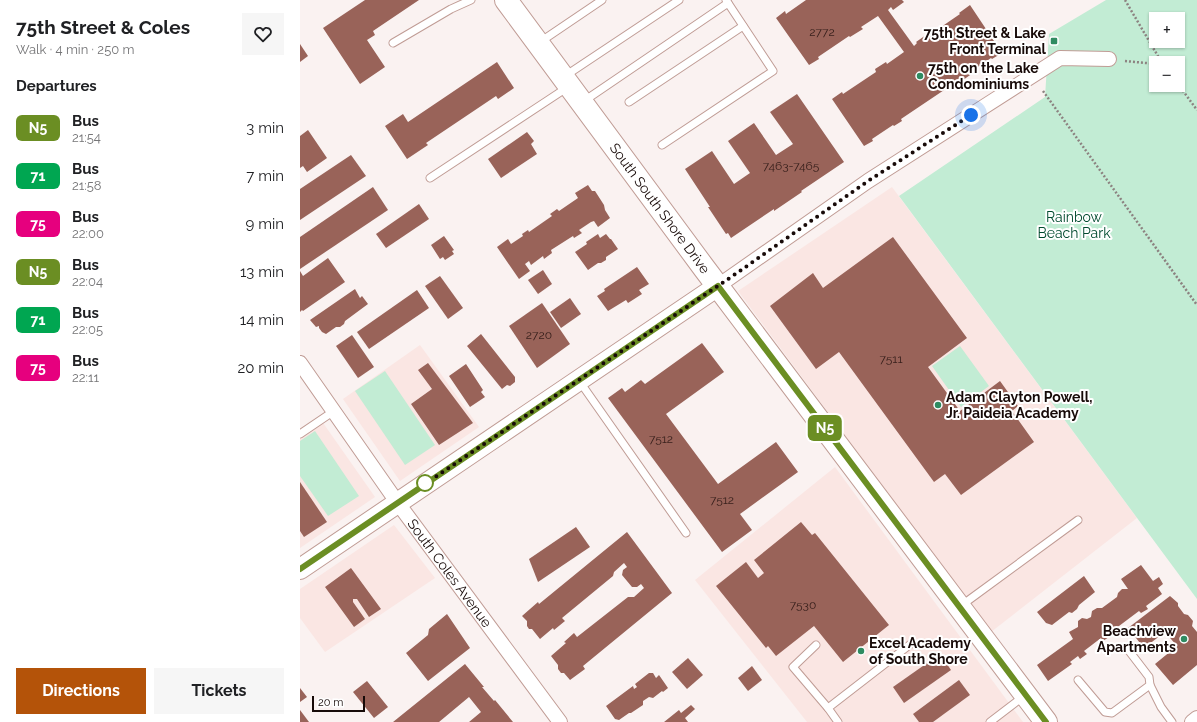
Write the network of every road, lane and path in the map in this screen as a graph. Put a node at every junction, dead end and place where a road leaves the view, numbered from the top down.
1 (471, 0) edge
2 (506, 0) edge
3 (602, 0) edge
4 (678, 0) edge
5 (1125, 0) edge
6 (727, 2) edge
7 (743, 26) junction
8 (538, 43) junction
9 (393, 44) dead end
10 (1158, 56) edge
11 (1109, 59) joint
12 (1149, 63) edge
13 (572, 89) junction
14 (1043, 91) dead end
15 (1184, 92) edge
16 (630, 102) dead end
17 (1197, 110) edge
18 (662, 145) dead end
19 (430, 178) dead end
20 (718, 286) junction
21 (1197, 305) edge
22 (300, 363) edge
23 (578, 380) junction
24 (334, 411) junction
25 (300, 434) edge
26 (397, 502) junction
27 (1078, 520) dead end
28 (686, 532) dead end
29 (300, 569) edge
30 (960, 607) junction
31 (912, 642) dead end
32 (816, 645) dead end
33 (1126, 647) dead end
34 (1078, 680) dead end
35 (1150, 685) junction
36 (1025, 695) junction
37 (828, 708) junction
38 (1197, 718) edge
39 (560, 722) edge
40 (838, 722) edge
41 (990, 722) edge
42 (1046, 722) edge
43 (1172, 722) edge
44 (1192, 722) edge

1 - 9 lane
2 - 8 main road, South South Shore Drive
3 - 8 lane
4 - 13 lane
5 - 10 path
6 - 7 lane
6 - 13 lane
7 - 16 lane
7 - 18 lane
8 - 13 main road, South South Shore Drive
11 - 12 path
11 - 20 street
13 - 19 lane
13 - 20 main road, South South Shore Drive
14 - 21 path
15 - 17 path
20 - 23 main road
20 - 30 main road, South South Shore Drive
22 - 24 street, South Coles Avenue
23 - 26 main road
23 - 28 lane
24 - 25 lane
24 - 26 street, South Coles Avenue
26 - 29 main road
26 - 39 street, South Coles Avenue
27 - 30 lane
30 - 36 main road, South South Shore Drive
31 - 37 lane
32 - 37 lane
33 - 35 lane
34 - 35 lane
35 - 43 lane
36 - 41 lane
36 - 42 main road, South South Shore Drive
37 - 40 lane
38 - 44 street

